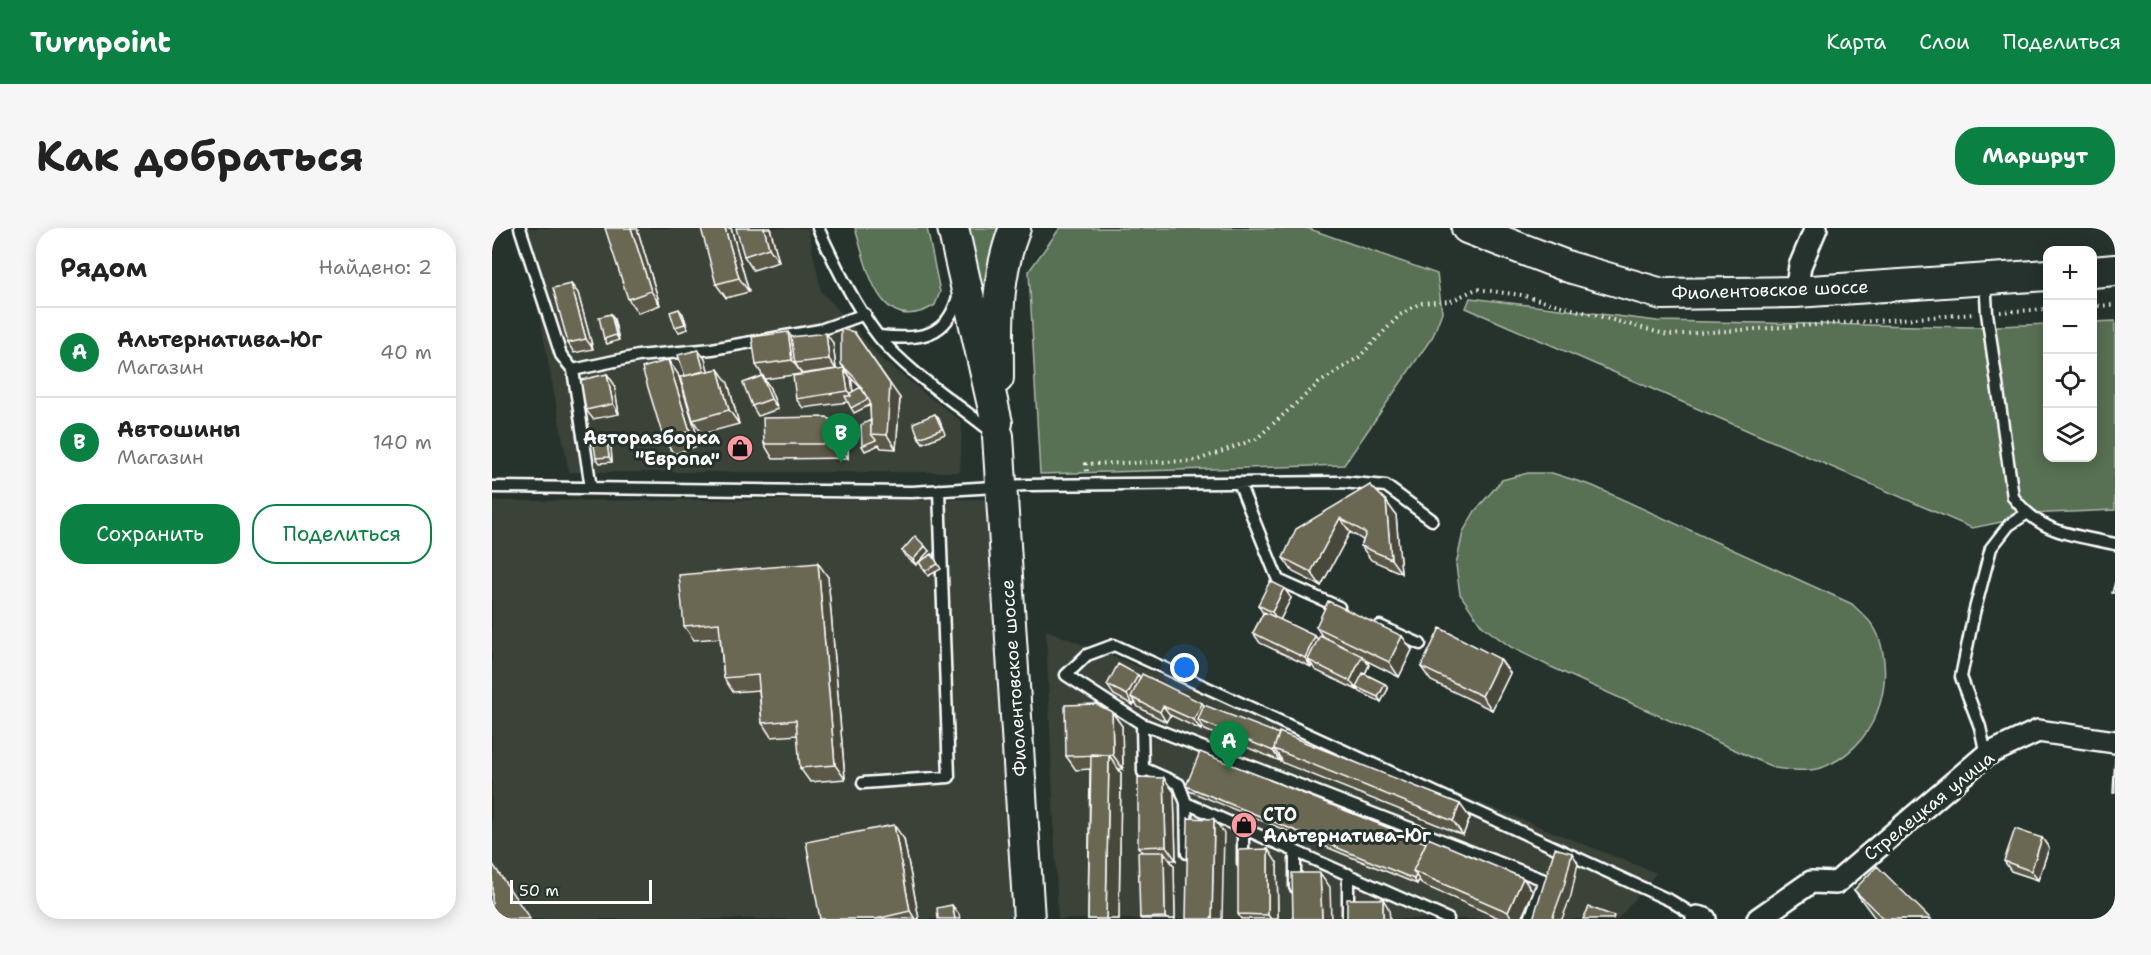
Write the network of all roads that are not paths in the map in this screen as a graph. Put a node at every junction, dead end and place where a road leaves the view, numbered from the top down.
1 (520, 228) edge
2 (818, 228) edge
3 (953, 228) edge
4 (1015, 228) edge
5 (1467, 228) edge
6 (1816, 228) edge
7 (2115, 270) edge
8 (962, 272) junction
9 (2097, 272) edge
10 (2043, 275) edge
11 (1985, 280) junction
12 (1796, 292) junction
13 (865, 314) junction
14 (879, 336) junction
15 (573, 370) junction
16 (998, 436) joint
17 (1239, 483) junction
18 (1000, 486) junction
19 (492, 487) edge
20 (591, 488) junction
21 (939, 490) junction
22 (2026, 514) junction
23 (1432, 520) dead end
24 (2115, 544) edge
25 (1349, 612) edge
26 (1370, 621) edge
27 (1420, 644) dead end
28 (1142, 724) junction
29 (2115, 742) edge
30 (1986, 755) junction
31 (1143, 768) junction
32 (1143, 779) edge
33 (863, 783) dead end
34 (1186, 803) junction
35 (1243, 828) junction
36 (1295, 851) junction
37 (1188, 861) edge
38 (1243, 873) edge
39 (1348, 874) junction
40 (1295, 896) edge
41 (1424, 914) edge
42 (1701, 918) edge
43 (1029, 919) edge
44 (1348, 919) edge
45 (1448, 919) edge
46 (1530, 919) edge
47 (1758, 919) edge

1 - 15 lane
2 - 13 lane
3 - 8 main road
4 - 8 main road
5 - 12 main road, Фиолентовское шоссе
6 - 12 street
7 - 9 main road
8 - 14 lane
10 - 11 main road, Фиолентовское шоссе
11 - 12 main road, Фиолентовское шоссе
11 - 22 lane
13 - 14 lane
13 - 15 lane
14 - 16 lane
15 - 20 lane
16 - 18 main road, Фиолентовское шоссе
17 - 18 lane
17 - 23 lane
17 - 25 lane
18 - 21 lane
18 - 43 main road, Фиолентовское шоссе
19 - 20 lane
20 - 21 lane
21 - 33 lane
22 - 24 lane
22 - 30 lane
26 - 27 lane
28 - 31 lane
28 - 42 lane
28 - 46 lane
29 - 30 street, Стрелецкая улица
30 - 47 street, Стрелецкая улица
31 - 32 lane
31 - 34 lane
34 - 35 lane
34 - 37 lane
35 - 36 lane
35 - 38 lane
36 - 39 lane
36 - 40 lane
39 - 41 lane
39 - 44 lane
41 - 45 lane

